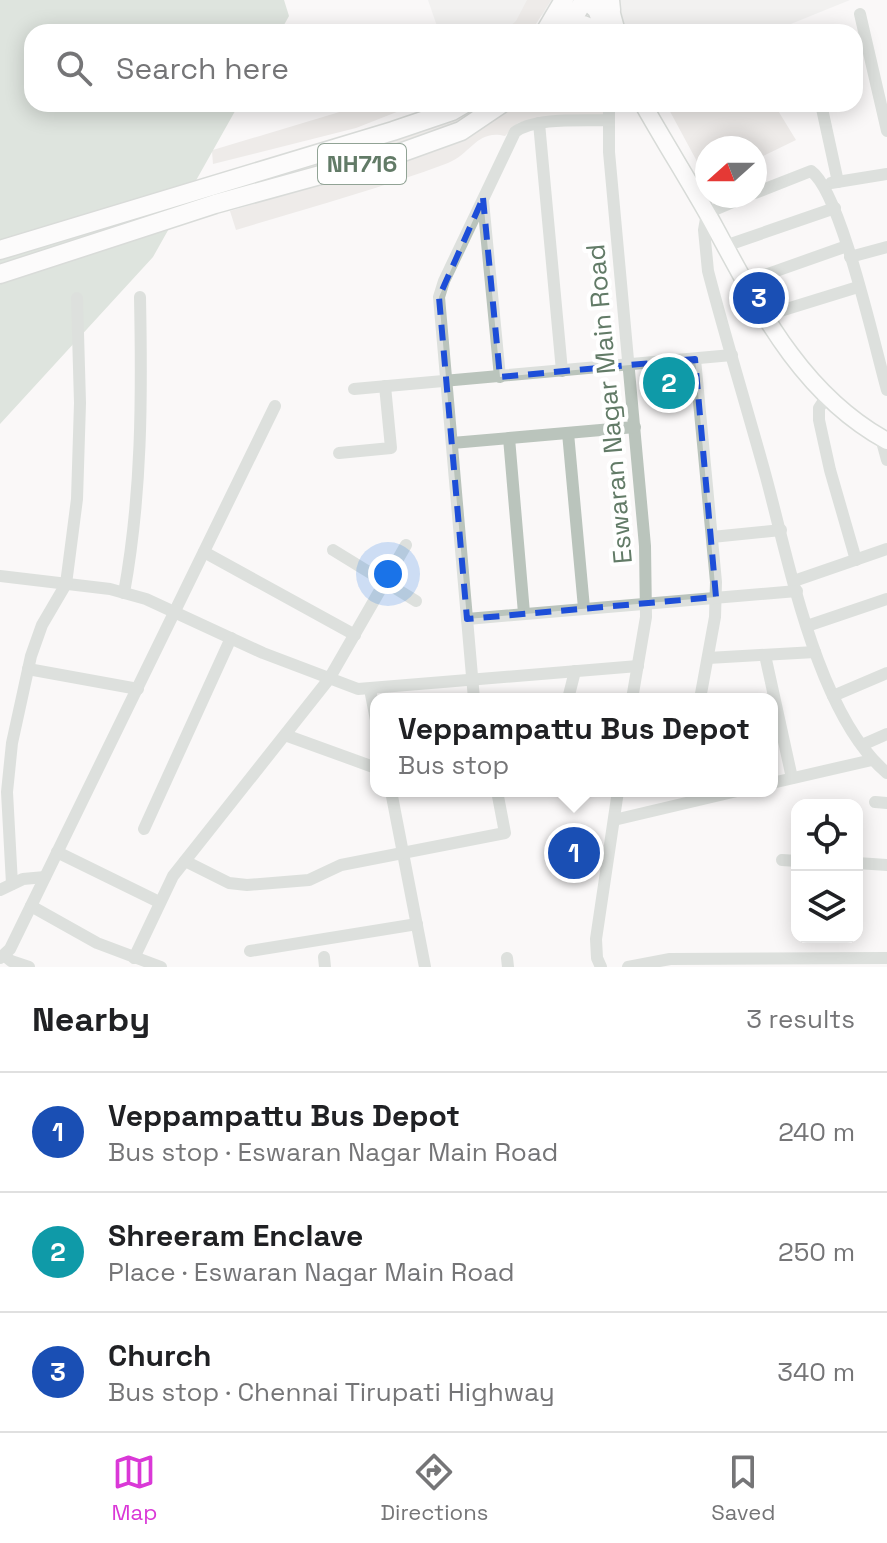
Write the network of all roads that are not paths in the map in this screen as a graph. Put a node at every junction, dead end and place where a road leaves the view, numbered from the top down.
1 (564, 0) edge
2 (584, 0) edge
3 (608, 3) edge
4 (860, 14) dead end
5 (550, 24) edge
6 (570, 24) edge
7 (600, 24) edge
8 (615, 24) edge
9 (862, 24) edge
10 (863, 27) edge
11 (449, 112) edge
12 (489, 112) edge
13 (608, 112) edge
14 (648, 112) edge
15 (823, 112) edge
16 (607, 120) junction
17 (539, 123) junction
18 (887, 131) edge
19 (887, 174) edge
20 (838, 182) junction
21 (824, 184) junction
22 (767, 188) edge
23 (483, 198) junction
24 (719, 208) edge
25 (835, 208) junction
26 (707, 213) junction
27 (725, 246) junction
28 (887, 247) edge
29 (0, 250) edge
30 (848, 252) junction
31 (0, 274) edge
32 (745, 282) junction
33 (858, 287) junction
34 (140, 297) dead end
35 (77, 298) dead end
36 (764, 316) junction
37 (882, 353) edge
38 (732, 355) junction
39 (695, 359) junction
40 (629, 365) junction
41 (562, 371) junction
42 (500, 377) junction
43 (446, 381) junction
44 (385, 386) junction
45 (354, 389) dead end
46 (887, 390) edge
47 (827, 396) junction
48 (275, 406) dead end
49 (635, 427) junction
50 (568, 433) junction
51 (509, 438) junction
52 (884, 440) edge
53 (452, 443) junction
54 (339, 453) dead end
55 (887, 460) edge
56 (781, 530) junction
57 (712, 537) junction
58 (406, 545) dead end
59 (887, 549) edge
60 (333, 550) dead end
61 (204, 552) junction
62 (856, 560) junction
63 (0, 576) edge
64 (385, 582) junction
65 (66, 584) junction
66 (796, 586) junction
67 (124, 593) junction
68 (716, 597) junction
69 (887, 599) edge
70 (416, 601) dead end
71 (646, 602) junction
72 (584, 608) junction
73 (175, 612) junction
74 (524, 613) junction
75 (467, 619) junction
76 (807, 626) junction
77 (355, 635) junction
78 (231, 638) junction
79 (815, 652) junction
80 (765, 655) junction
81 (708, 658) junction
82 (638, 666) junction
83 (28, 669) junction
84 (575, 671) junction
85 (887, 673) edge
86 (329, 679) junction
87 (472, 680) junction
88 (138, 689) junction
89 (370, 689) junction
90 (371, 693) edge
91 (473, 693) edge
92 (570, 693) edge
93 (633, 693) edge
94 (701, 693) edge
95 (773, 693) edge
96 (833, 696) junction
97 (778, 714) edge
98 (887, 734) edge
99 (285, 735) junction
100 (862, 745) junction
101 (872, 760) junction
102 (370, 766) edge
103 (887, 773) edge
104 (792, 778) junction
105 (778, 782) edge
106 (392, 797) edge
107 (498, 797) edge
108 (617, 797) edge
109 (682, 797) edge
110 (614, 820) junction
111 (144, 829) dead end
112 (403, 851) junction
113 (57, 852) junction
114 (782, 860) dead end
115 (185, 861) junction
116 (791, 861) edge
117 (863, 863) edge
118 (887, 865) edge
119 (45, 877) junction
120 (6, 887) edge
121 (159, 902) junction
122 (31, 906) junction
123 (417, 924) junction
124 (250, 951) dead end
125 (2, 957) edge
126 (134, 958) junction
127 (887, 958) edge
128 (841, 962) edge
129 (28, 967) edge
130 (161, 967) edge
131 (425, 967) edge
132 (601, 967) edge
133 (631, 967) edge

1 - 5 highway
2 - 6 highway
2 - 7 main road
3 - 8 main road
4 - 9 street
10 - 18 street
11 - 29 highway, NH716
12 - 31 highway, NH716
13 - 16 street, Eswaran Nagar Main Road
14 - 26 main road
15 - 20 street
16 - 17 street
16 - 40 street, Eswaran Nagar Main Road
17 - 23 street
17 - 41 street
19 - 20 street
20 - 21 street
21 - 22 street
21 - 25 street
23 - 42 street
23 - 43 street
24 - 26 street
25 - 27 street
25 - 30 street
26 - 27 main road
26 - 38 street
27 - 32 main road
28 - 30 street
30 - 32 street
30 - 33 street
32 - 36 main road
33 - 36 street
33 - 37 street
34 - 67 street
35 - 65 street
36 - 47 main road
37 - 46 street
38 - 39 street
38 - 56 street
39 - 40 street
39 - 57 street
40 - 41 street
40 - 49 street, Eswaran Nagar Main Road
41 - 42 street
42 - 43 street
43 - 44 street
43 - 53 street
44 - 45 street
44 - 54 street
47 - 52 main road
47 - 62 street
48 - 61 street
49 - 50 street
49 - 71 street, Eswaran Nagar Main Road
50 - 51 street
50 - 72 street
51 - 53 street
51 - 74 street
52 - 55 street
53 - 75 street
56 - 57 street
56 - 66 street
57 - 68 street
58 - 64 street
59 - 62 street
60 - 64 street
61 - 73 street
61 - 77 street
62 - 66 street
63 - 65 street
64 - 70 street
64 - 77 street
65 - 67 street
65 - 83 street
66 - 68 street
66 - 76 street
67 - 73 street
68 - 71 street
68 - 81 street
69 - 76 street
71 - 72 street
71 - 82 street, Eswaran Nagar Main Road
72 - 74 street
73 - 78 street
73 - 88 street
74 - 75 street
75 - 87 street
76 - 79 street
77 - 86 street
78 - 86 street
78 - 111 street
79 - 80 street
79 - 96 street
80 - 81 street
80 - 95 street
81 - 94 street
82 - 84 street
82 - 93 street, Eswaran Nagar Main Road
83 - 88 street
83 - 120 street
84 - 87 street
84 - 92 street
85 - 96 street
86 - 89 street
86 - 99 street
87 - 89 street
87 - 91 street
88 - 113 street
89 - 90 street
96 - 100 street
97 - 104 street
98 - 100 street
99 - 102 street
99 - 115 street
100 - 101 street
101 - 103 street
101 - 104 street
104 - 105 street
106 - 112 street
107 - 112 street
108 - 110 street
109 - 110 street
110 - 132 street
112 - 115 street
112 - 123 street
113 - 119 street
113 - 121 street
114 - 116 street
115 - 121 street
117 - 118 street
119 - 120 street
119 - 122 street
121 - 126 street
122 - 125 street
122 - 126 street
123 - 124 street
123 - 131 street
125 - 129 street
126 - 130 street
127 - 128 street
128 - 133 street

